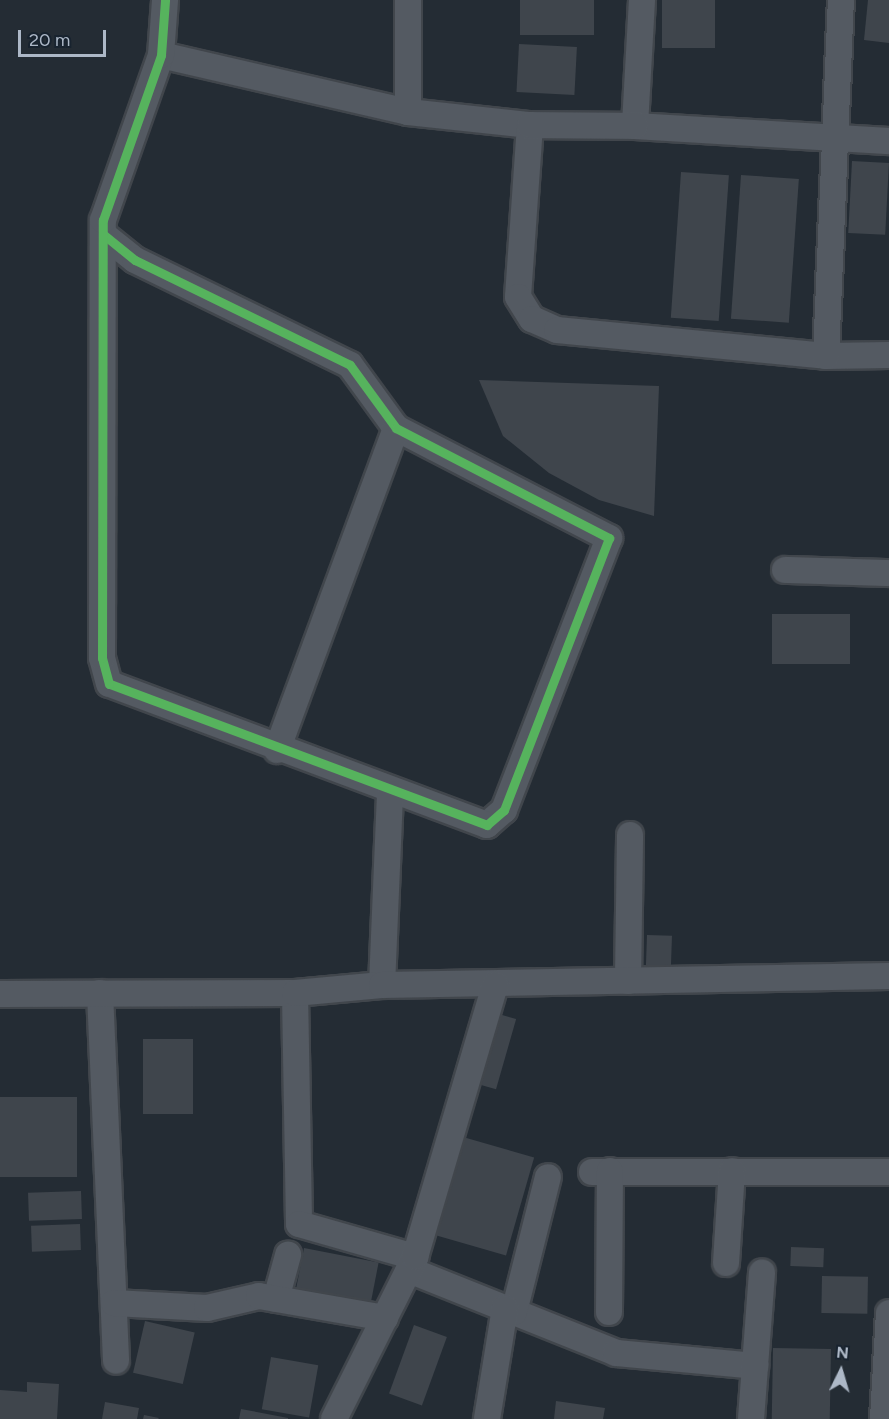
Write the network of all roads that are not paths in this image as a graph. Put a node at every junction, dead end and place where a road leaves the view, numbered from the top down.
1 (165, 0) edge
2 (408, 0) edge
3 (642, 0) edge
4 (841, 0) edge
5 (160, 55) junction
6 (408, 112) junction
7 (530, 125) junction
8 (635, 126) junction
9 (838, 141) junction
10 (889, 141) edge
11 (104, 235) junction
12 (889, 355) edge
13 (826, 356) junction
14 (396, 428) junction
15 (784, 570) dead end
16 (889, 573) edge
17 (277, 750) junction
18 (390, 792) junction
19 (630, 835) dead end
20 (889, 975) edge
21 (628, 981) junction
22 (382, 985) junction
23 (495, 985) junction
24 (100, 993) junction
25 (295, 993) junction
26 (0, 994) edge
27 (732, 1172) junction
28 (889, 1172) edge
29 (548, 1177) dead end
30 (288, 1255) dead end
31 (726, 1263) dead end
32 (412, 1264) junction
33 (762, 1272) dead end
34 (276, 1299) junction
35 (114, 1303) junction
36 (509, 1310) junction
37 (609, 1312) dead end
38 (889, 1313) edge
39 (385, 1318) junction
40 (116, 1360) dead end
41 (755, 1366) junction
42 (334, 1419) edge
43 (487, 1419) edge
44 (751, 1419) edge
45 (883, 1419) edge

1 - 5 street
2 - 6 street
3 - 8 street
4 - 9 street
5 - 6 street
5 - 11 street
6 - 7 street
7 - 8 street
7 - 13 street
8 - 9 street
9 - 10 street
9 - 13 street
11 - 14 street
11 - 17 street
12 - 13 street
14 - 17 street
14 - 18 street
15 - 16 street
17 - 18 street
18 - 22 street
19 - 21 street
20 - 21 street
21 - 23 street
22 - 23 street
22 - 25 street
23 - 32 street
24 - 25 street
24 - 26 street
24 - 35 street
25 - 32 street
27 - 28 street
27 - 31 street
27 - 37 street
29 - 36 street
30 - 34 street
32 - 36 street
32 - 39 street
33 - 41 street
34 - 35 street
34 - 39 street
35 - 40 street
36 - 41 street
36 - 43 street
38 - 45 street
39 - 42 street
41 - 44 street

